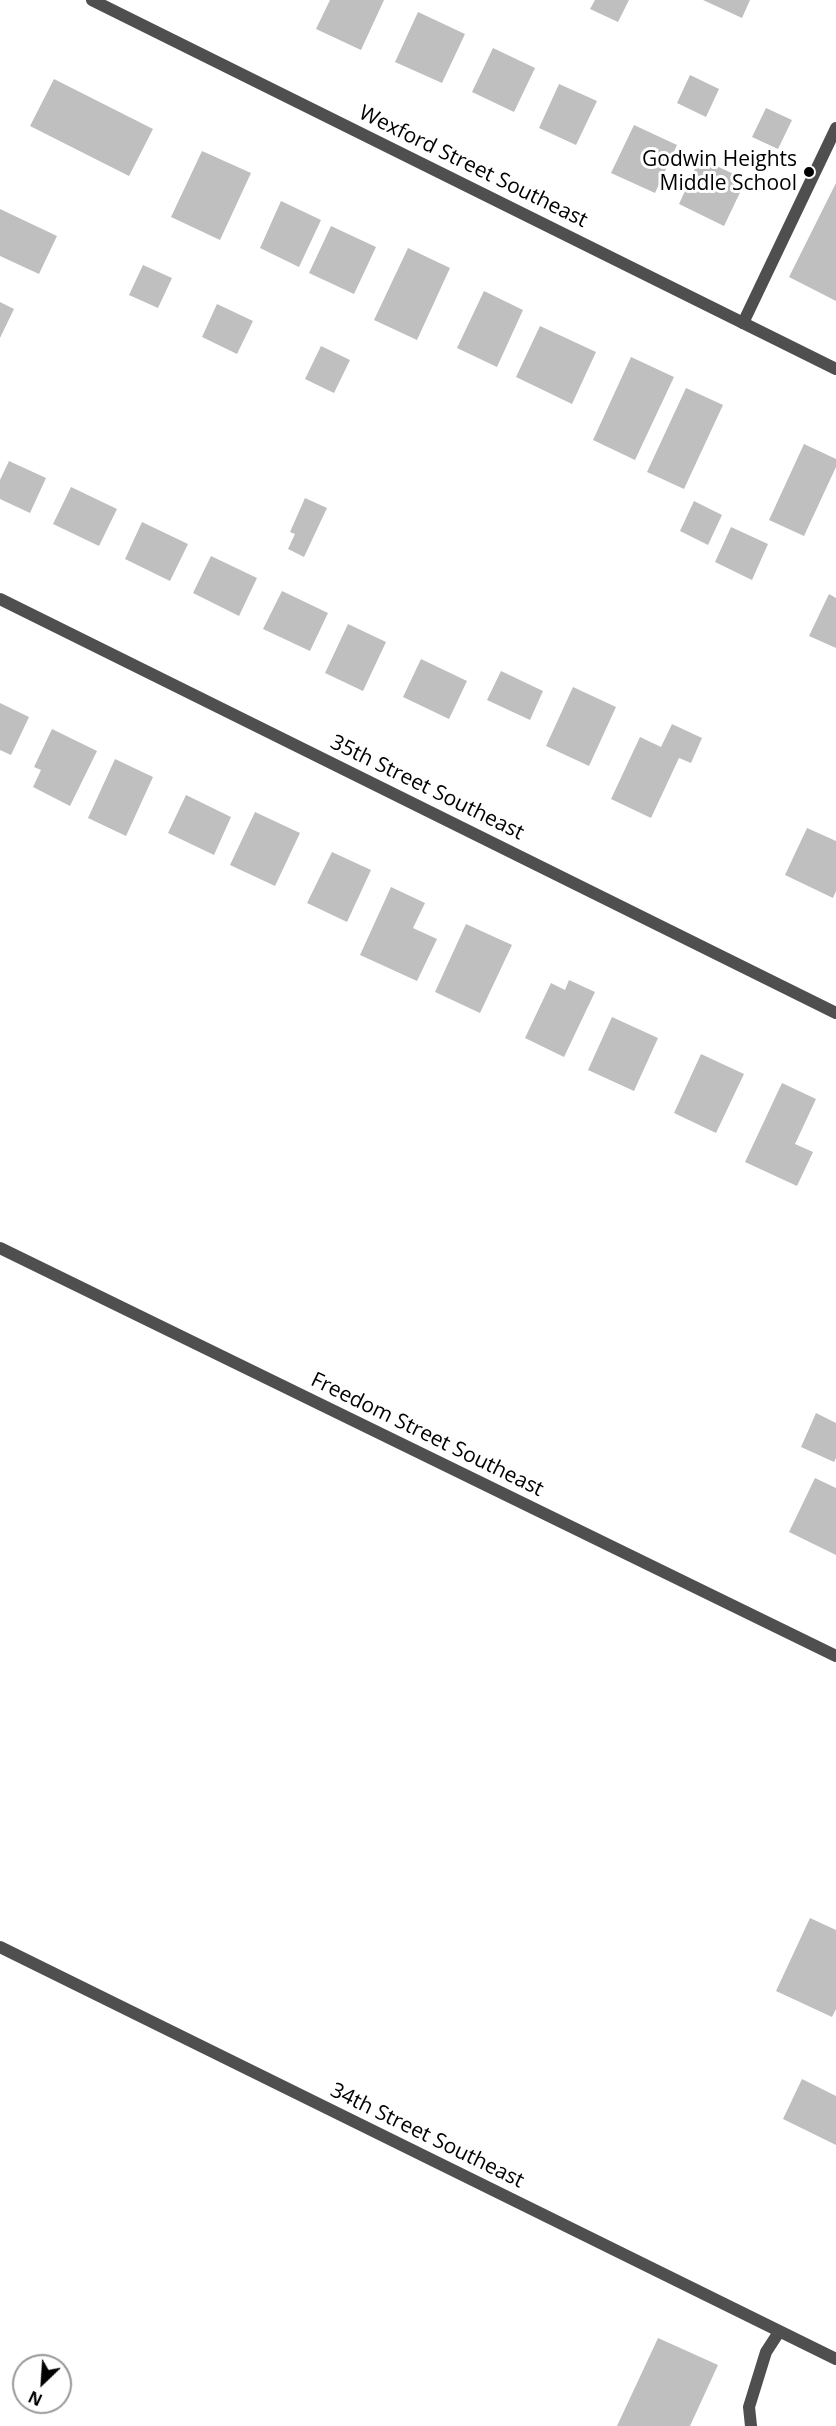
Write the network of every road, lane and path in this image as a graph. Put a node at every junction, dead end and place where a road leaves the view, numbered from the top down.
1 (92, 0) edge
2 (836, 128) edge
3 (742, 322) junction
4 (836, 369) edge
5 (0, 599) edge
6 (836, 1012) edge
7 (0, 1248) edge
8 (836, 1656) edge
9 (0, 1947) edge
10 (779, 2331) junction
11 (836, 2360) edge
12 (751, 2426) edge

1 - 3 street, Wexford Street Southeast
2 - 3 street
3 - 4 street, Wexford Street Southeast
5 - 6 street, 35th Street Southeast
7 - 8 street, Freedom Street Southeast
9 - 10 street, 34th Street Southeast
10 - 11 street, 34th Street Southeast
10 - 12 street

